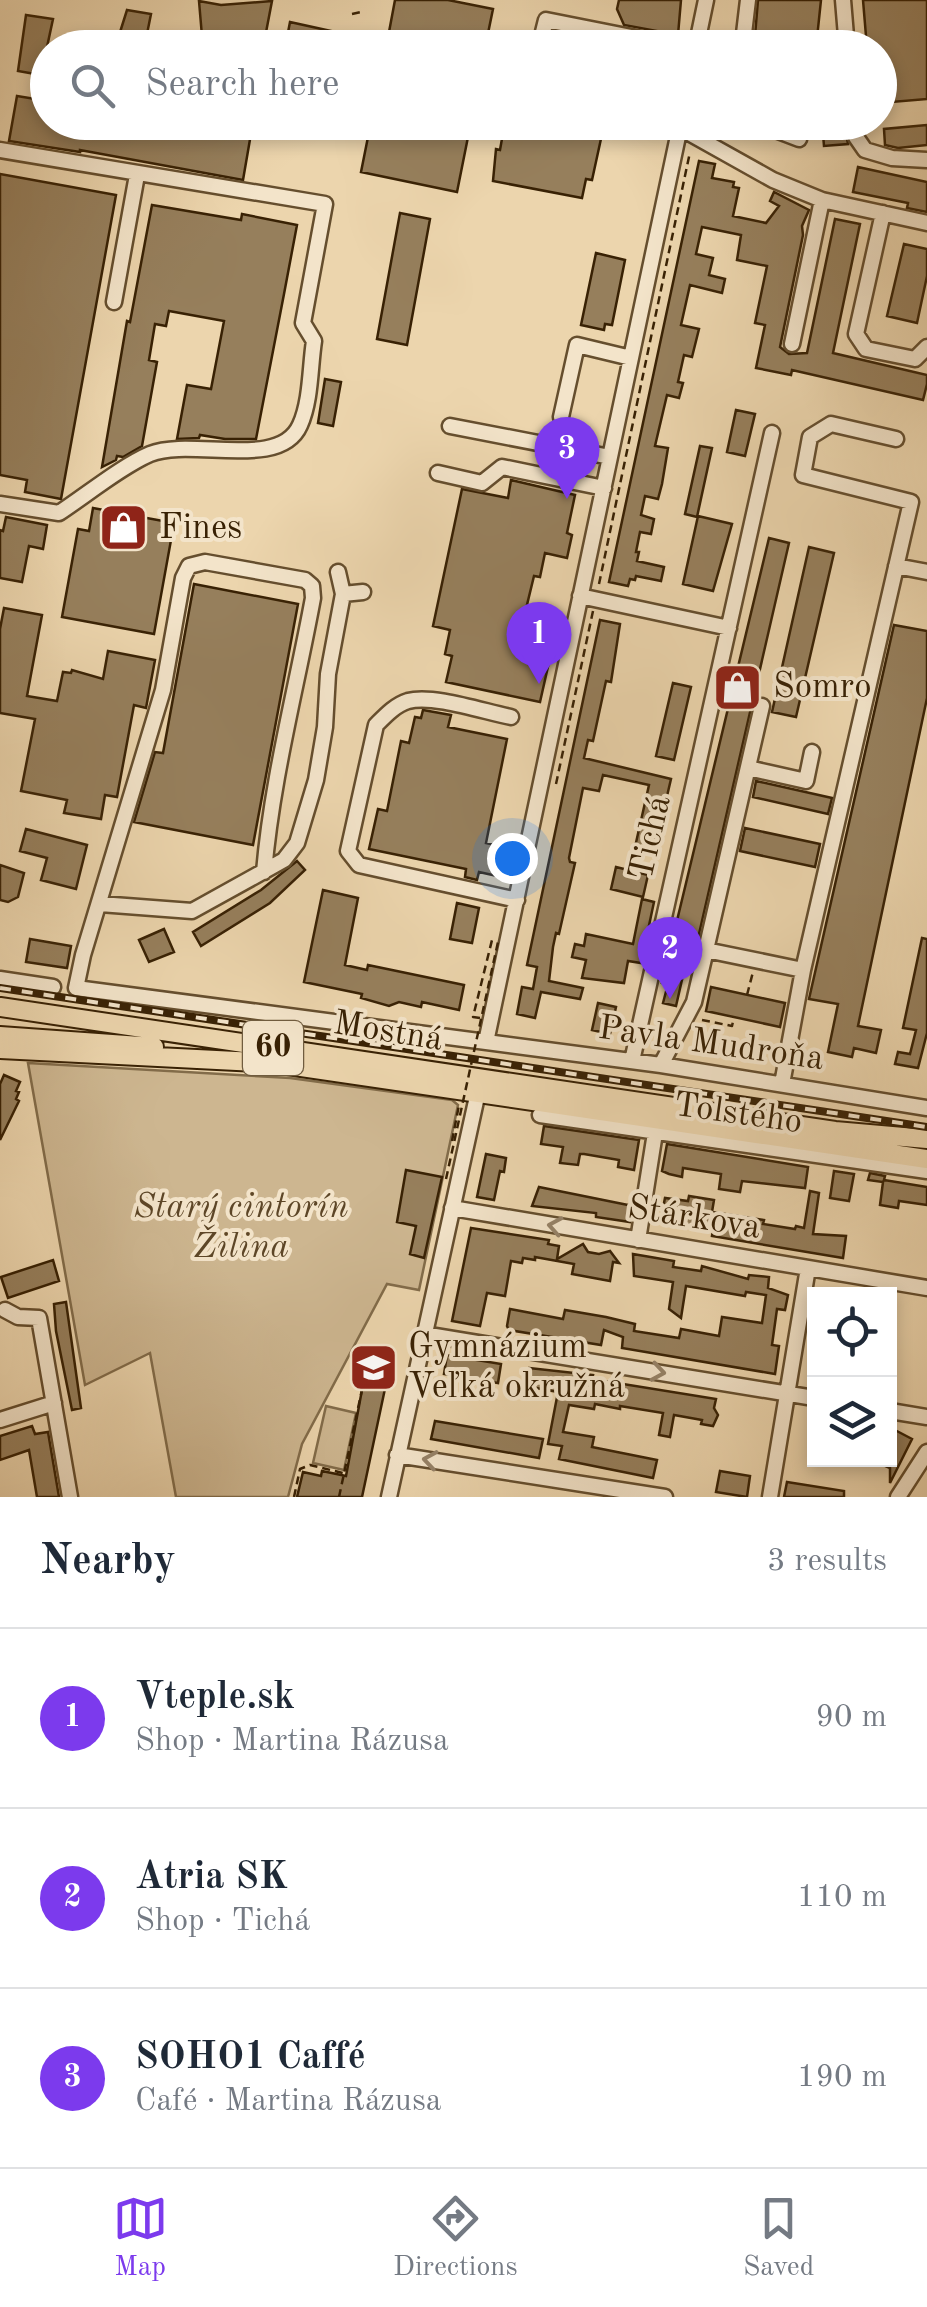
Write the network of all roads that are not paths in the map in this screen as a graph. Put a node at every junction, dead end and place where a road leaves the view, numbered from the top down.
1 (706, 0) edge
2 (748, 0) edge
3 (842, 0) edge
4 (544, 30) edge
5 (596, 30) edge
6 (700, 30) edge
7 (744, 30) edge
8 (845, 30) edge
9 (678, 140) edge
10 (706, 140) edge
11 (859, 140) edge
12 (0, 150) edge
13 (927, 160) edge
14 (137, 175) junction
15 (822, 200) junction
16 (883, 213) junction
17 (927, 222) edge
18 (114, 302) dead end
19 (792, 344) dead end
20 (927, 347) edge
21 (632, 358) junction
22 (561, 418) dead end
23 (450, 426) dead end
24 (772, 433) dead end
25 (896, 438) dead end
26 (610, 457) junction
27 (438, 473) dead end
28 (604, 488) junction
29 (0, 504) edge
30 (896, 566) junction
31 (338, 572) dead end
32 (927, 572) edge
33 (364, 592) dead end
34 (343, 594) junction
35 (580, 596) junction
36 (730, 628) junction
37 (762, 706) dead end
38 (511, 718) dead end
39 (812, 752) dead end
40 (748, 768) junction
41 (264, 872) junction
42 (517, 900) junction
43 (100, 904) junction
44 (706, 950) junction
45 (803, 970) junction
46 (0, 978) edge
47 (53, 987) dead end
48 (0, 1007) edge
49 (89, 1020) junction
50 (0, 1025) edge
51 (0, 1036) edge
52 (486, 1042) junction
53 (0, 1049) edge
54 (632, 1061) junction
55 (274, 1064) junction
56 (661, 1065) junction
57 (782, 1084) junction
58 (469, 1096) junction
59 (927, 1108) edge
60 (540, 1115) dead end
61 (764, 1128) junction
62 (927, 1128) edge
63 (655, 1132) junction
64 (879, 1136) junction
65 (927, 1139) edge
66 (927, 1160) edge
67 (927, 1171) edge
68 (452, 1208) junction
69 (638, 1240) junction
70 (808, 1268) junction
71 (927, 1288) edge
72 (5, 1310) dead end
73 (424, 1334) junction
74 (788, 1394) junction
75 (807, 1397) edge
76 (54, 1403) junction
77 (897, 1412) edge
78 (927, 1417) edge
79 (0, 1420) edge
80 (927, 1452) edge
81 (398, 1454) junction
82 (70, 1497) edge
83 (389, 1497) edge
84 (665, 1497) edge
85 (770, 1497) edge
86 (898, 1497) edge

1 - 6 street
2 - 7 street
3 - 8 street
4 - 5 street
9 - 21 street
10 - 15 street
11 - 13 street
12 - 14 street
14 - 18 street
14 - 29 street
15 - 16 street
15 - 19 street
16 - 17 street
16 - 20 street
21 - 22 street
21 - 26 street
23 - 26 street
24 - 36 street, Tichá
25 - 30 street
26 - 28 street
27 - 28 street
28 - 35 street
30 - 32 street
30 - 45 street
31 - 34 street
33 - 34 street
34 - 41 street
35 - 36 street
35 - 42 street
36 - 54 street, Tichá
37 - 40 street
38 - 42 street
39 - 40 street
40 - 44 street
41 - 43 street
41 - 43 street
42 - 52 street
43 - 52 street, Pavla Mudroňa
44 - 45 street
44 - 56 street
45 - 57 street
46 - 47 street
48 - 49 main road, Mostná / 60
49 - 50 main road
49 - 61 main road, Mostná / 60
51 - 55 main road
52 - 54 street, Pavla Mudroňa
53 - 55 main road, Mostná / 60
54 - 56 street, Pavla Mudroňa
55 - 58 main road, Mostná / 60
56 - 57 street, Pavla Mudroňa
57 - 59 street, Pavla Mudroňa
58 - 61 main road, Mostná / 60
58 - 68 street
60 - 63 street, Tolstého
61 - 64 main road, 60
61 - 66 main road, 60
62 - 64 main road
63 - 67 street, Tolstého
63 - 69 street
64 - 65 main road, 60
69 -> 68 street, Stárkova
68 - 73 street
69 - 70 street, Stárkova
70 - 71 street, Stárkova
70 - 74 street
72 - 76 street
73 -> 74 street
73 - 81 street
74 - 75 street
74 - 85 street
76 - 79 street
76 - 82 street
77 - 78 street
80 - 86 street
81 - 83 street
84 -> 81 street

